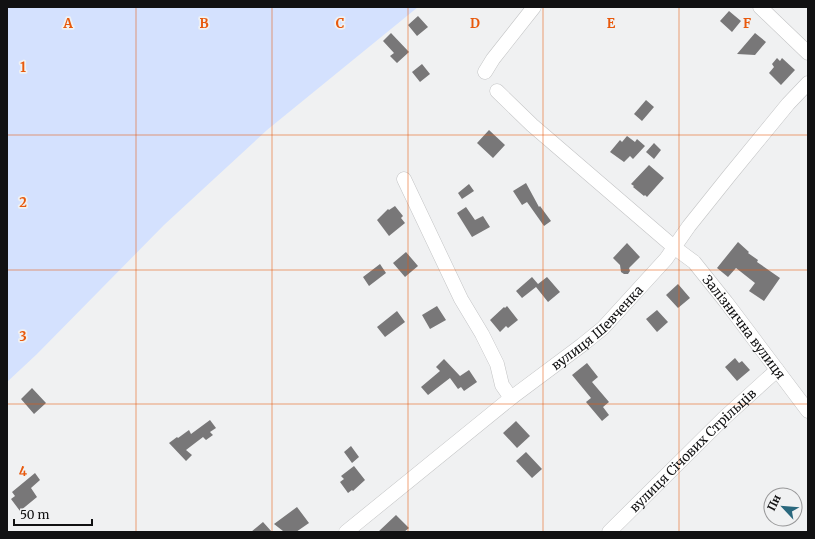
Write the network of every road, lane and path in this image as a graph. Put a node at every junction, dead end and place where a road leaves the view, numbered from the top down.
1 (534, 7) edge
2 (760, 7) edge
3 (808, 53) edge
4 (485, 72) dead end
5 (808, 83) edge
6 (498, 91) dead end
7 (404, 179) dead end
8 (675, 248) junction
9 (777, 370) junction
10 (511, 398) junction
11 (808, 411) edge
12 (346, 532) edge
13 (609, 532) edge

1 - 4 street
2 - 3 street
5 - 8 street, вулиця Шевченка
6 - 8 street, Залізнична вулиця
7 - 10 street
8 - 9 street, Залізнична вулиця
8 - 10 street, вулиця Шевченка
9 - 11 street, Залізнична вулиця
9 - 13 street, вулиця Січових Стрільців
10 - 12 street, вулиця Шевченка

